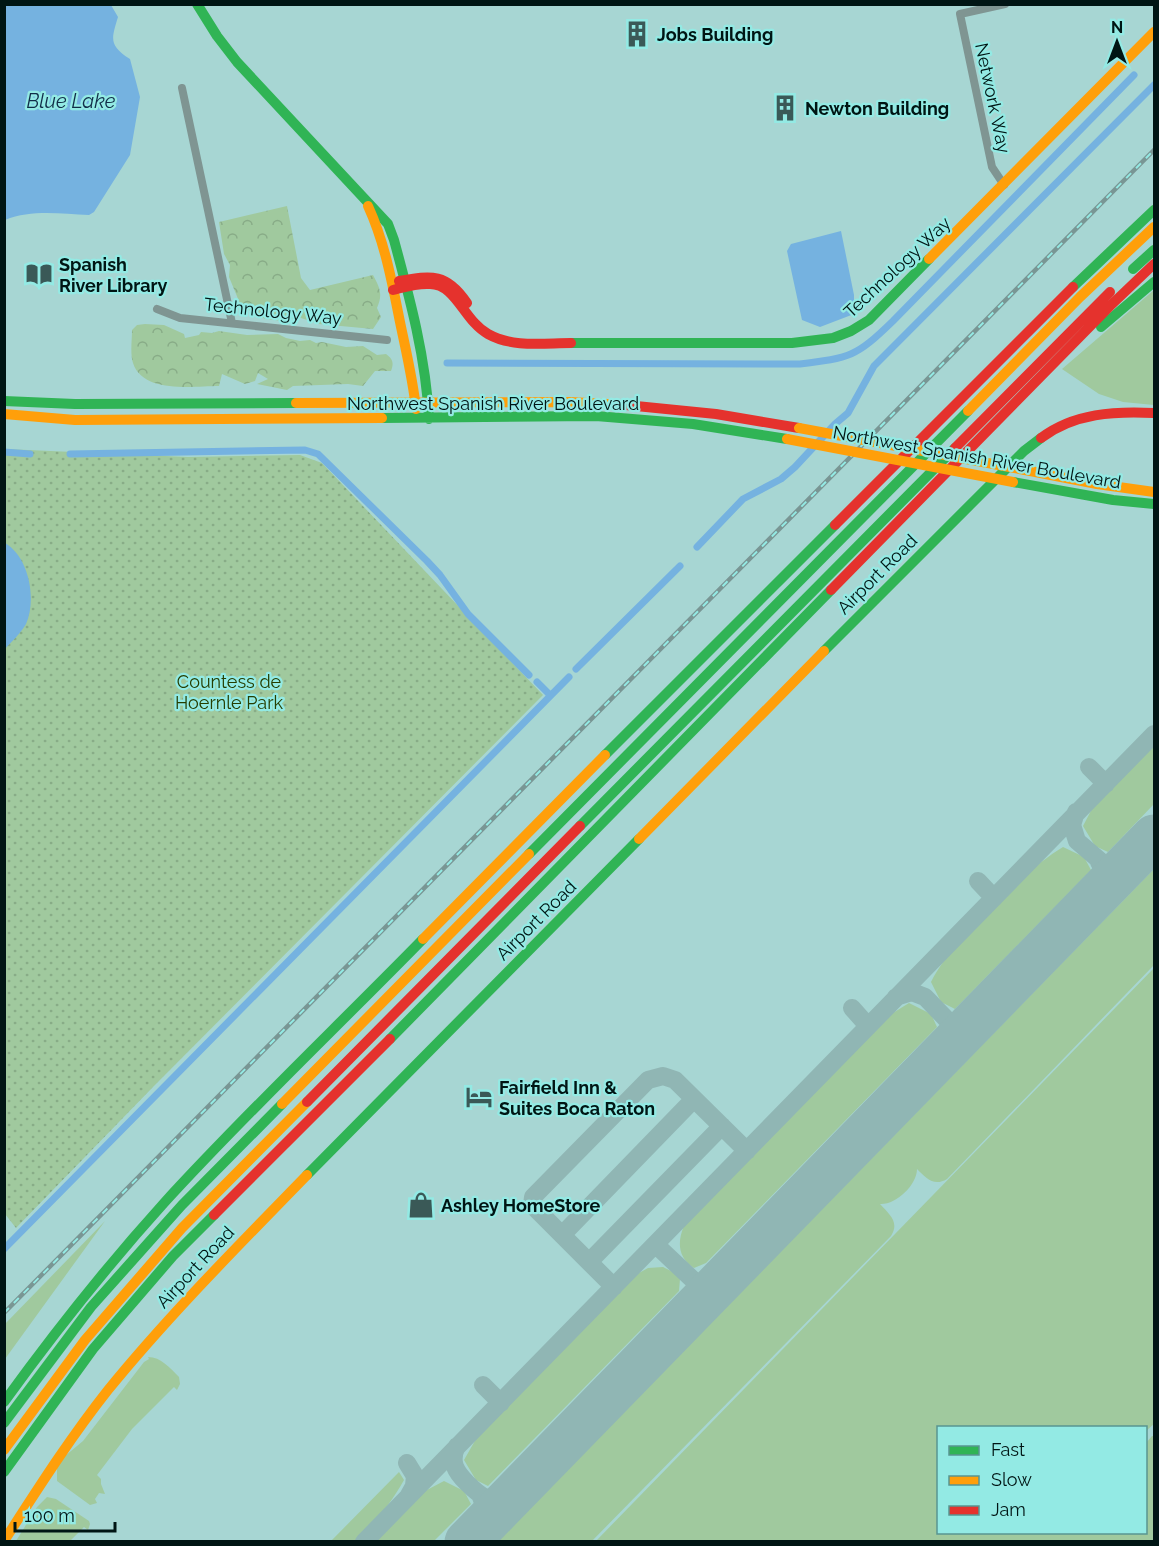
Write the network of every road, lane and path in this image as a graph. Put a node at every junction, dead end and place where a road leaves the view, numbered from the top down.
1 (197, 4) edge
2 (1005, 4) edge
3 (1155, 32) edge
4 (182, 88) dead end
5 (1004, 185) junction
6 (363, 195) junction
7 (1155, 210) edge
8 (1155, 227) edge
9 (1155, 250) edge
10 (1155, 264) edge
11 (1155, 282) edge
12 (406, 284) junction
13 (393, 286) junction
14 (157, 309) dead end
15 (232, 323) junction
16 (387, 340) dead end
17 (1060, 357) junction
18 (4, 401) edge
19 (429, 402) junction
20 (416, 403) junction
21 (51, 404) junction
22 (1155, 413) edge
23 (4, 414) edge
24 (51, 419) junction
25 (417, 419) junction
26 (429, 419) junction
27 (1155, 492) edge
28 (1155, 504) edge
29 (617, 767) junction
30 (537, 823) junction
31 (504, 902) junction
32 (434, 995) junction
33 (4, 1402) edge
34 (4, 1423) edge
35 (4, 1450) edge
36 (4, 1472) edge
37 (4, 1541) edge

1 - 6 main road
2 - 5 street, Network Way
3 - 5 main road, Technology Way
4 - 15 street
5 - 12 main road, Technology Way
6 - 12 main road
6 - 13 main road
7 - 30 main road
8 - 29 main road
9 - 31 main road
10 - 17 main road
11 - 17 main road
12 - 13 main road, Technology Way
12 - 19 main road
13 - 20 main road
14 - 15 street, Technology Way
15 - 16 street, Technology Way
17 - 32 main road
18 - 21 main road, Northwest Spanish River Boulevard
19 - 20 main road, Northwest Spanish River Boulevard
19 - 26 main road
19 - 27 main road, Northwest Spanish River Boulevard, bridge
20 - 21 main road, Northwest Spanish River Boulevard
20 - 25 main road
21 - 24 main road
22 - 37 main road, Airport Road
23 - 24 main road, Northwest Spanish River Boulevard
24 - 25 main road, Northwest Spanish River Boulevard
25 - 26 main road, Northwest Spanish River Boulevard
26 - 28 main road, Northwest Spanish River Boulevard, bridge
29 - 30 main road
29 - 34 main road
30 - 33 main road
31 - 32 main road
31 - 35 main road
32 - 36 main road

